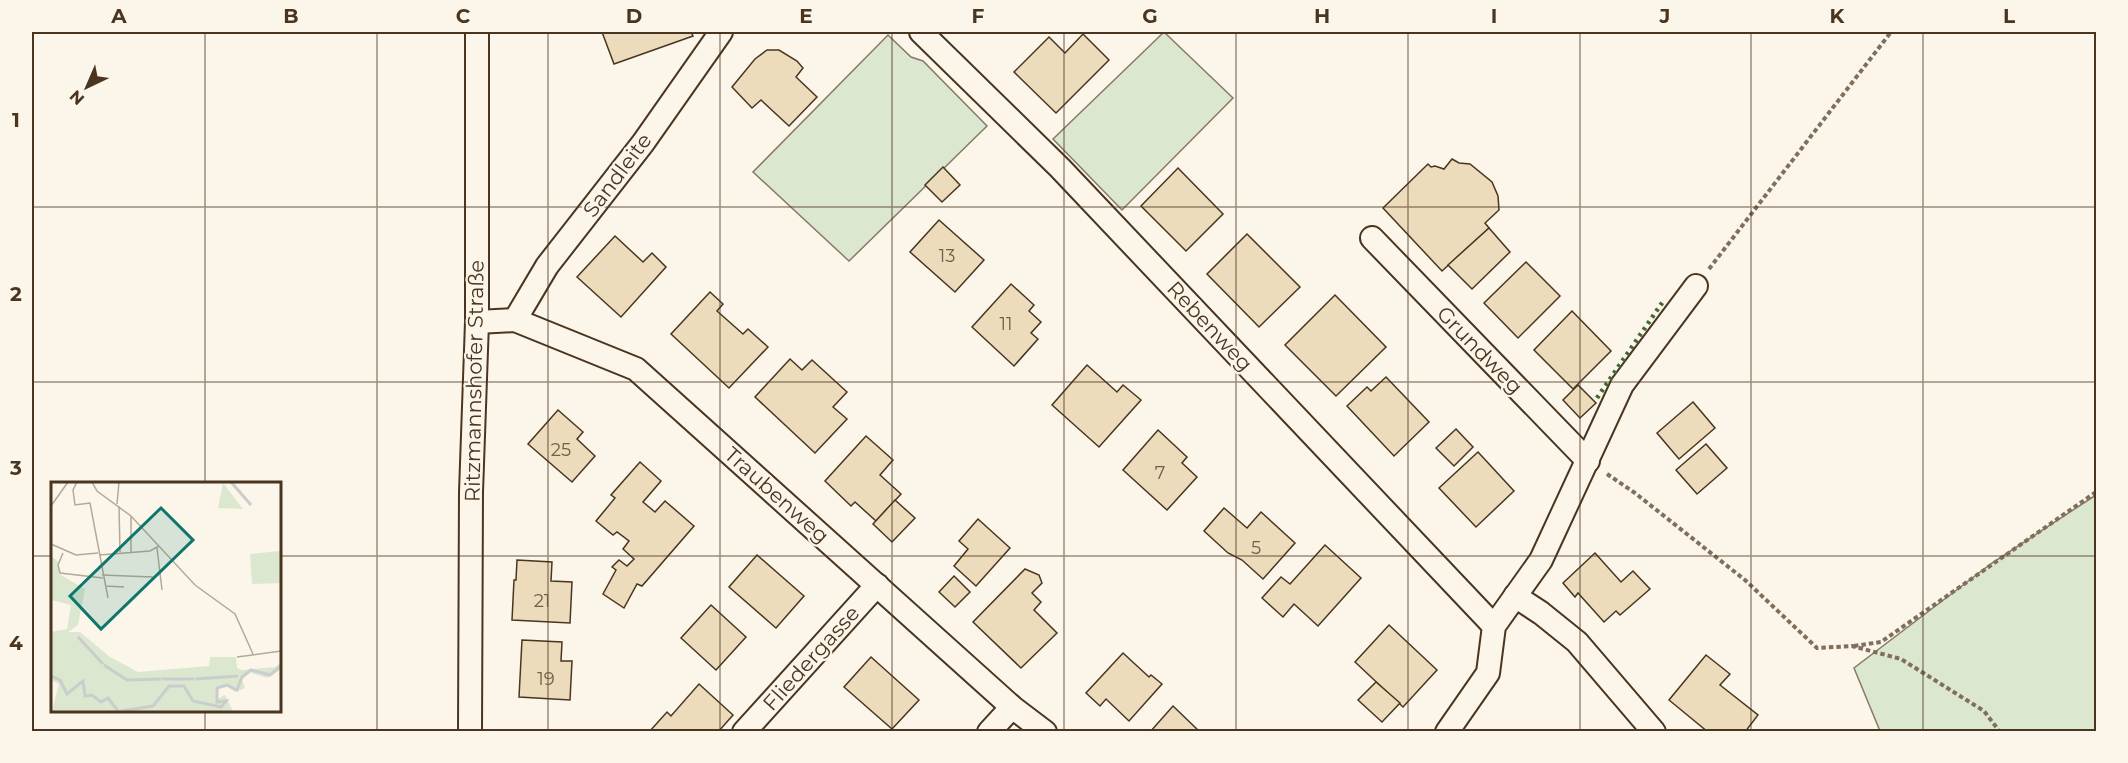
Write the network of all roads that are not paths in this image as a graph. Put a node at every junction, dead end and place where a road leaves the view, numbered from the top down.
1 (477, 32) edge
2 (721, 32) edge
3 (921, 32) edge
4 (1372, 238) dead end
5 (1696, 286) road end
6 (515, 320) junction
7 (477, 322) junction
8 (1588, 461) junction
9 (878, 585) junction
10 (1515, 596) junction
11 (1494, 626) junction
12 (1012, 707) junction
13 (470, 732) edge
14 (744, 732) edge
15 (990, 732) edge
16 (1045, 732) edge
17 (1448, 732) edge
18 (1654, 732) edge

1 - 7 street, Ritzmannshofer Straße
2 - 6 street, Sandleite
3 - 11 street, Rebenweg
4 - 8 street, Grundweg
5 - 8 street
6 - 7 street, Traubenweg
6 - 9 street, Traubenweg
7 - 13 street, Ritzmannshofer Straße
8 - 10 street
9 - 12 street, Traubenweg
9 - 14 street, Fliedergasse
10 - 11 street
10 - 18 street
11 - 17 street
12 - 15 street
12 - 16 street, Traubenweg

